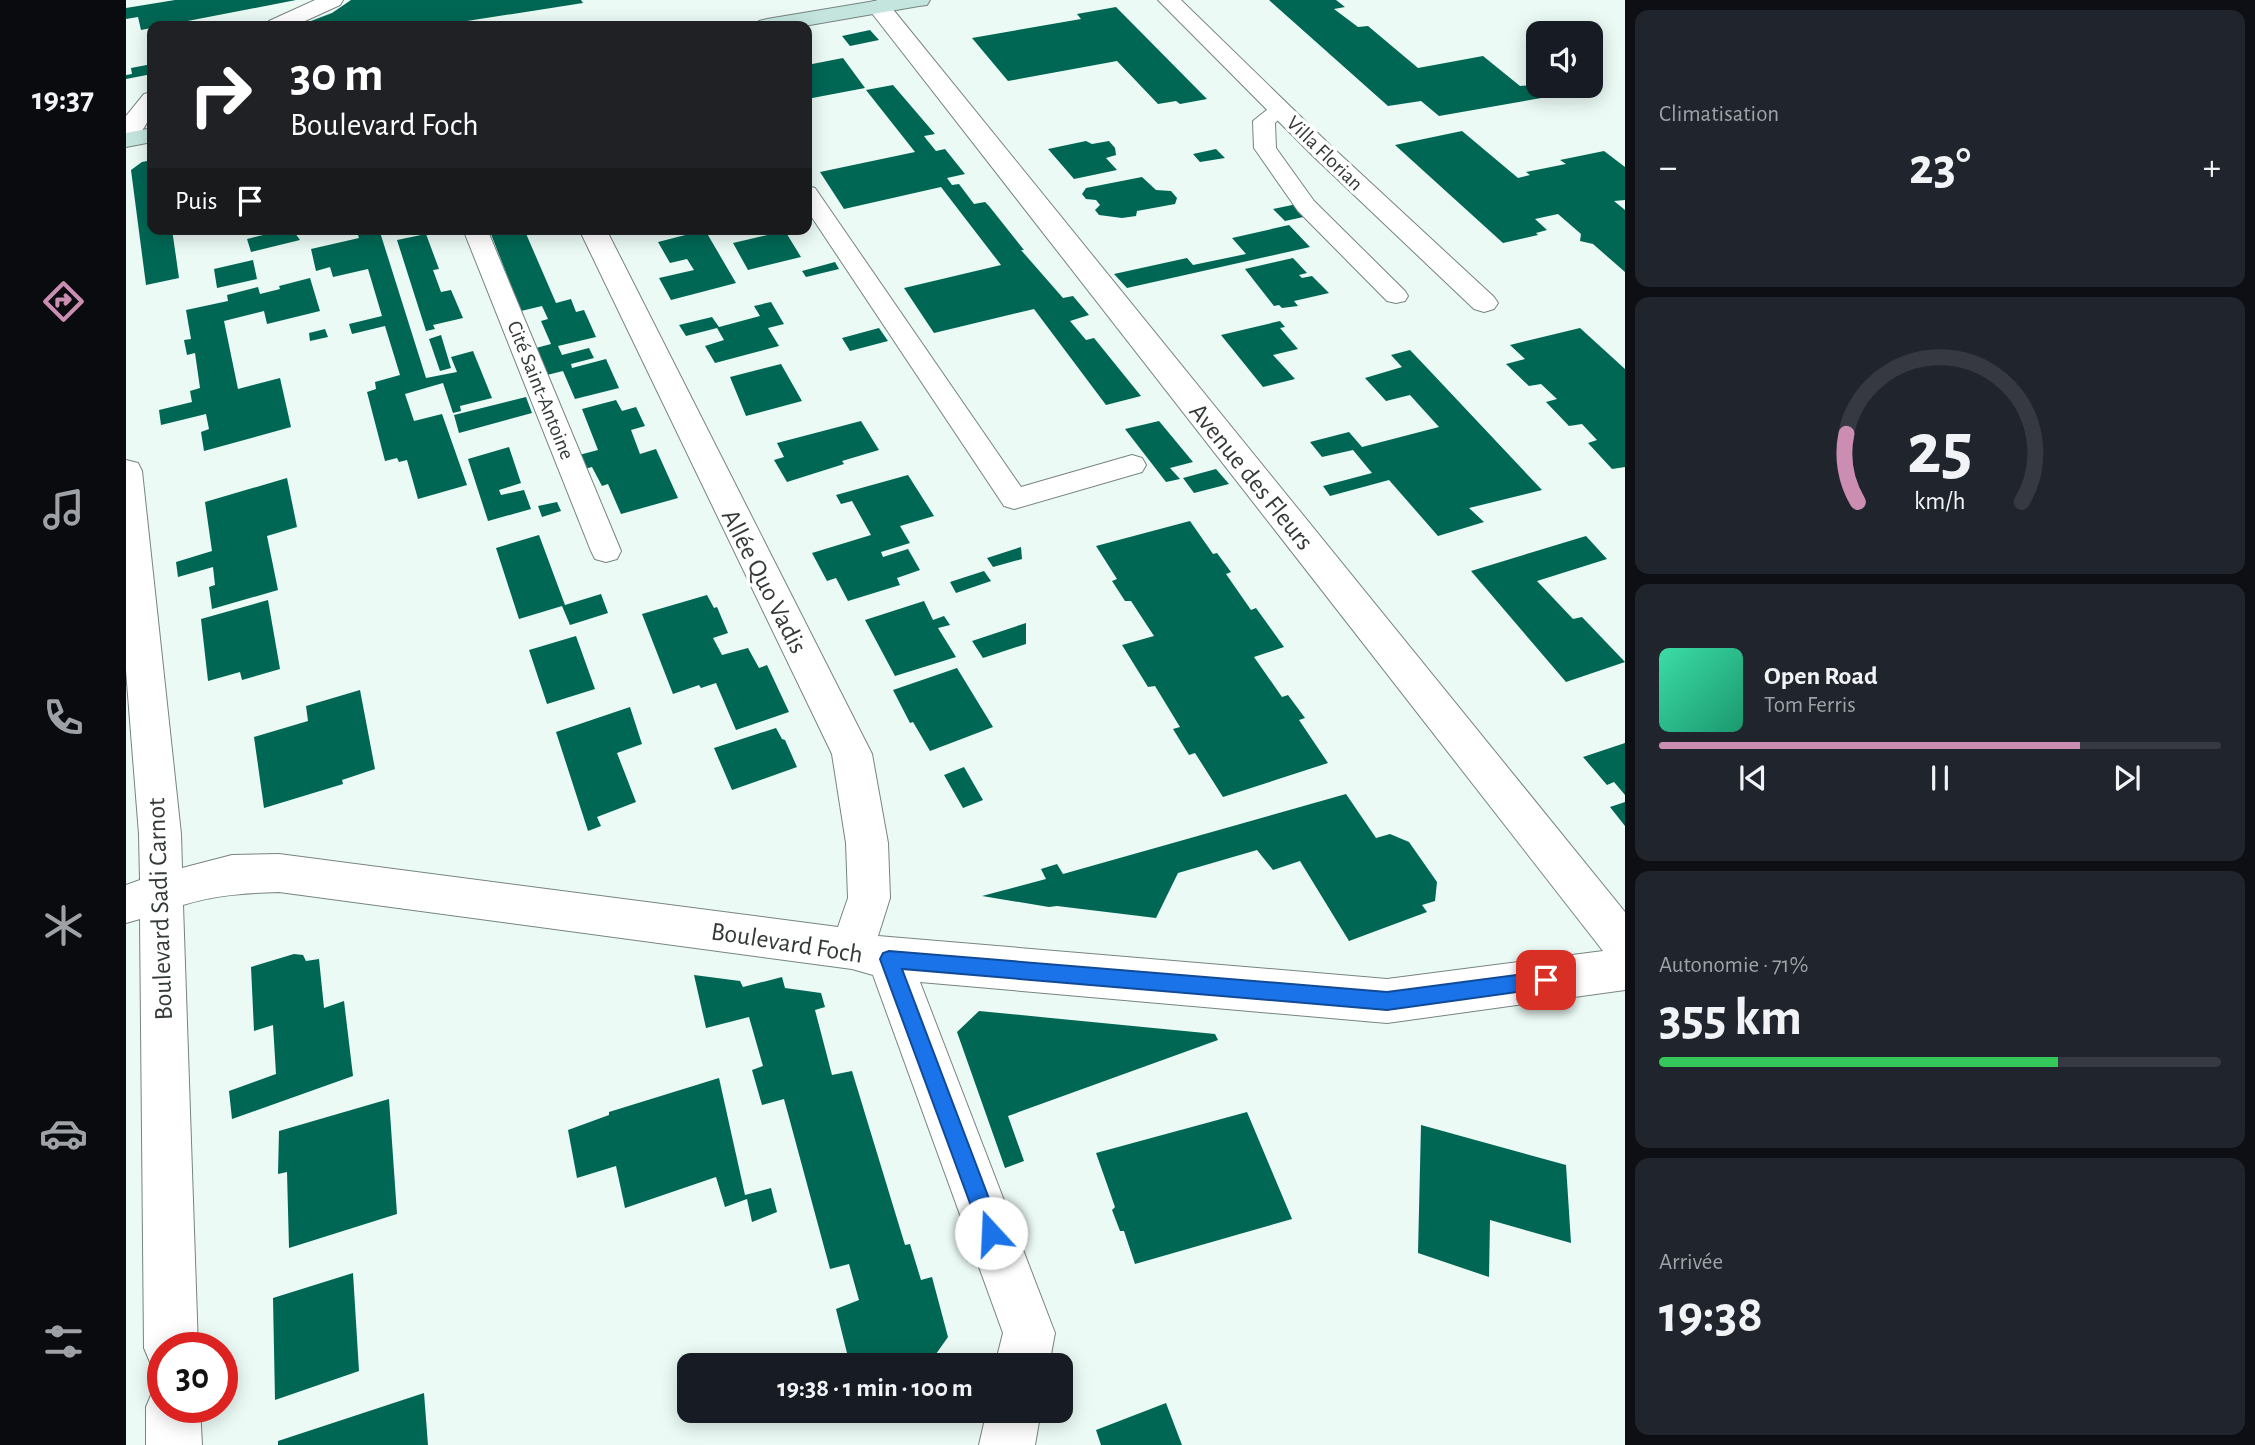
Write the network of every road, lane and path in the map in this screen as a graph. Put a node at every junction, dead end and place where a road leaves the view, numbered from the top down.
1 (332, 0) edge
2 (919, 0) edge
3 (1169, 0) edge
4 (879, 7) junction
5 (288, 21) edge
6 (796, 21) edge
7 (147, 106) edge
8 (1280, 109) junction
9 (126, 133) edge
10 (147, 136) edge
11 (126, 140) edge
12 (812, 200) edge
13 (477, 235) edge
14 (595, 235) edge
15 (1396, 296) dead end
16 (1484, 303) dead end
17 (1132, 465) dead end
18 (126, 471) edge
19 (606, 551) dead end
20 (143, 898) edge
21 (1625, 945) edge
22 (871, 954) junction
23 (1625, 969) edge
24 (170, 1332) edge
25 (1024, 1353) edge
26 (173, 1423) edge
27 (1011, 1423) edge
28 (174, 1445) edge
29 (1007, 1445) edge

1 - 5 street
2 - 4 main road
3 - 8 street, Villa Florian
4 - 6 main road
4 - 21 street, Avenue des Fleurs
7 - 9 street
8 - 15 lane
8 - 16 street, Villa Florian
10 - 11 main road
12 - 17 lane
13 - 19 lane, Cité Saint-Antoine
14 - 22 street, Allée Quo Vadis
18 - 20 street, Boulevard Sadi Carnot
20 - 22 street, Boulevard Foch
20 - 24 street, Boulevard Sadi Carnot
22 - 23 street, Boulevard Foch
22 - 25 street
26 - 28 street
27 - 29 street

